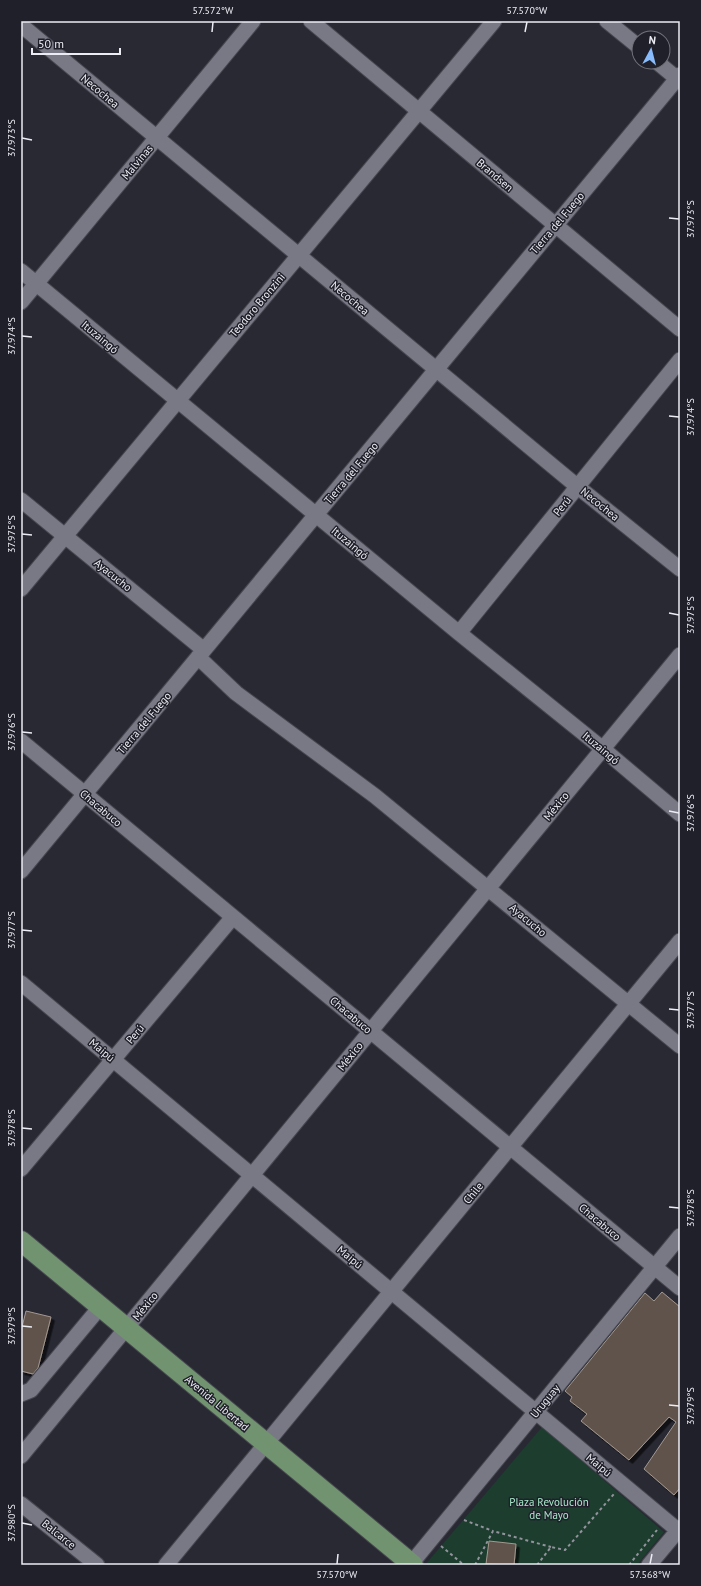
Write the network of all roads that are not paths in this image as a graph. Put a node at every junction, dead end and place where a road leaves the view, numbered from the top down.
1 (253, 21) edge
2 (311, 21) edge
3 (494, 21) edge
4 (607, 21) edge
5 (21, 26) edge
6 (631, 40) edge
7 (668, 70) edge
8 (679, 78) edge
9 (419, 111) junction
10 (157, 138) junction
11 (556, 225) junction
12 (299, 255) junction
13 (21, 271) edge
14 (36, 284) junction
15 (21, 302) edge
16 (680, 329) edge
17 (680, 360) edge
18 (436, 369) junction
19 (178, 401) junction
20 (578, 486) junction
21 (21, 500) edge
22 (316, 515) junction
23 (65, 536) junction
24 (680, 569) edge
25 (21, 589) edge
26 (459, 633) junction
27 (201, 654) junction
28 (680, 655) edge
29 (21, 741) edge
30 (603, 749) junction
31 (85, 794) junction
32 (680, 814) edge
33 (21, 871) edge
34 (489, 888) junction
35 (233, 917) junction
36 (680, 941) edge
37 (21, 983) edge
38 (629, 1004) junction
39 (371, 1031) junction
40 (680, 1046) edge
41 (113, 1060) junction
42 (510, 1147) junction
43 (21, 1169) edge
44 (252, 1175) junction
45 (680, 1236) edge
46 (21, 1241) edge
47 (655, 1267) junction
48 (680, 1288) edge
49 (391, 1292) junction
50 (100, 1306) junction
51 (127, 1328) junction
52 (21, 1394) edge
53 (536, 1412) junction
54 (266, 1444) junction
55 (21, 1456) edge
56 (21, 1504) edge
57 (679, 1530) edge
58 (97, 1565) edge
59 (166, 1565) edge
60 (411, 1565) edge
61 (650, 1565) edge

1 - 10 street, Malvinas
2 - 9 street, Brandsen
3 - 9 street, Teodoro Bronzini
4 - 6 street
5 - 10 street, Necochea
7 - 8 street
8 - 11 street, Tierra del Fuego
9 - 11 street, Brandsen
9 - 12 street, Teodoro Bronzini
10 - 12 street, Necochea
10 - 14 street, Malvinas
11 - 16 street, Brandsen
11 - 18 street, Tierra del Fuego
12 - 18 street, Necochea
12 - 19 street, Teodoro Bronzini
13 - 14 street, Ituzaingó
14 - 15 street, Malvinas
14 - 19 street, Ituzaingó
17 - 20 street, Perú
18 - 20 street, Necochea
18 - 22 street, Tierra del Fuego
19 - 22 street, Ituzaingó
19 - 23 street, Teodoro Bronzini
20 - 24 street, Necochea
20 - 26 street, Perú
21 - 23 street, Ayacucho
22 - 26 street, Ituzaingó
22 - 27 street, Tierra del Fuego
23 - 25 street, Teodoro Bronzini
23 - 27 street, Ayacucho
26 - 30 street, Ituzaingó
27 - 31 street, Tierra del Fuego
27 - 34 street, Ayacucho
28 - 30 street, México
29 - 31 street, Chacabuco
30 - 32 street, Ituzaingó
30 - 34 street, México
31 - 33 street, Tierra del Fuego
31 - 35 street, Chacabuco
34 - 38 street, Ayacucho
34 - 39 street, México
35 - 39 street, Chacabuco
35 - 41 street, Perú
36 - 38 street, Chile
37 - 41 street, Maipú
38 - 40 street, Ayacucho
38 - 42 street, Chile
39 - 42 street, Chacabuco
39 - 44 street, México
41 - 43 street, Perú
41 - 44 street, Maipú
42 - 47 street, Chacabuco
42 - 49 street, Chile
44 - 49 street, Maipú
44 - 51 street, México
45 - 47 street, Uruguay
46 - 50 main road, Avenida Libertad
47 - 48 street, Chacabuco
47 - 53 street, Uruguay
49 - 53 street, Maipú
49 - 54 street, Chile
50 - 51 main road, Avenida Libertad
50 - 52 street
51 - 54 main road, Avenida Libertad
51 - 55 street, México
53 - 57 street, Maipú
53 - 60 street, Uruguay
54 - 59 street, Chile
54 - 60 main road, Avenida Libertad
56 - 58 street, Balcarce
57 - 61 street

